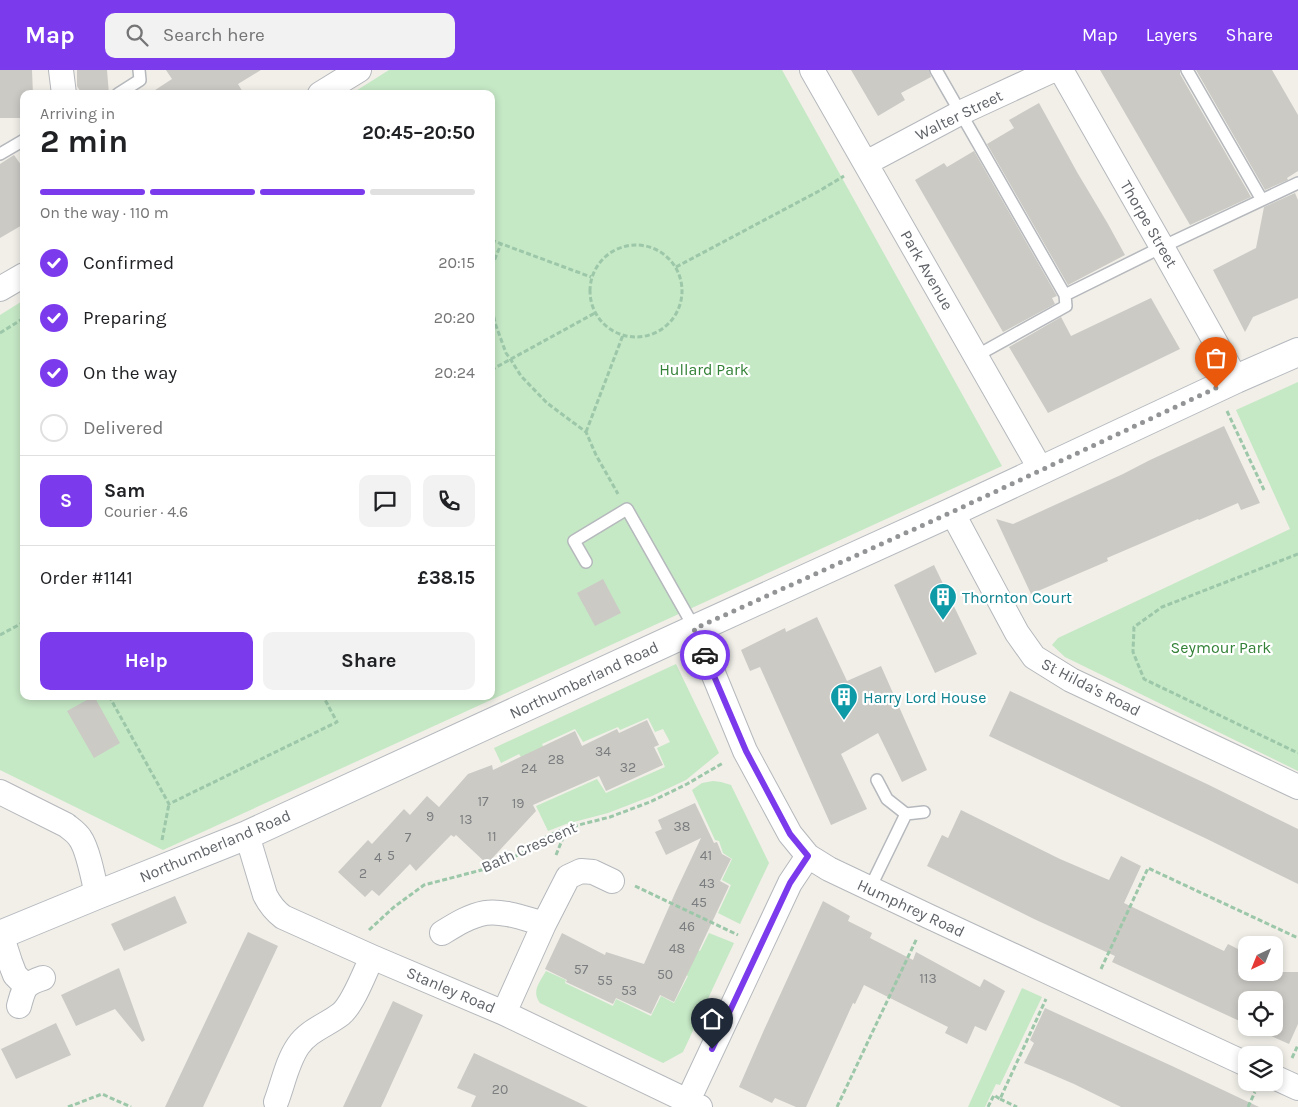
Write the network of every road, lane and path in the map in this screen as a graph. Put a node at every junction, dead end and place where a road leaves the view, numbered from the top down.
1 (61, 70) edge
2 (140, 70) edge
3 (359, 70) edge
4 (812, 70) edge
5 (936, 70) edge
6 (1053, 70) edge
7 (1061, 70) edge
8 (1187, 70) edge
9 (64, 90) edge
10 (124, 90) edge
11 (326, 90) edge
12 (960, 113) junction
13 (20, 142) edge
14 (0, 154) edge
15 (866, 163) junction
16 (1298, 183) edge
17 (1262, 200) junction
18 (495, 242) edge
19 (501, 244) junction
20 (1162, 247) junction
21 (495, 259) edge
22 (676, 267) junction
23 (20, 277) edge
24 (591, 277) junction
25 (0, 289) edge
26 (1066, 295) junction
27 (594, 313) junction
28 (20, 321) edge
29 (495, 323) edge
30 (0, 334) edge
31 (623, 335) junction
32 (1298, 352) edge
33 (976, 356) junction
34 (511, 360) junction
35 (495, 368) edge
36 (1226, 383) junction
37 (586, 432) junction
38 (1041, 470) junction
39 (1264, 490) dead end
40 (627, 509) junction
41 (952, 512) junction
42 (1298, 554) edge
43 (586, 562) dead end
44 (20, 624) edge
45 (694, 629) junction
46 (0, 634) edge
47 (111, 700) edge
48 (325, 700) edge
49 (746, 751) junction
50 (1298, 753) edge
51 (877, 780) dead end
52 (1298, 787) edge
53 (0, 792) edge
54 (924, 812) dead end
55 (906, 814) junction
56 (247, 836) junction
57 (808, 856) junction
58 (612, 881) joint
59 (870, 888) junction
60 (97, 895) junction
61 (928, 916) junction
62 (544, 924) junction
63 (442, 933) dead end
64 (1, 935) edge
65 (1298, 938) edge
66 (761, 946) junction
67 (363, 953) junction
68 (1056, 976) junction
69 (29, 990) dead end
70 (1092, 992) junction
71 (504, 1013) junction
72 (1238, 1060) edge
73 (1283, 1081) edge
74 (1298, 1088) edge
75 (1000, 1099) junction
76 (271, 1105) edge
77 (691, 1105) edge
78 (68, 1107) edge
79 (131, 1107) edge
80 (837, 1107) edge
81 (988, 1107) edge
82 (1017, 1107) edge

1 - 9 street
2 - 10 lane
3 - 11 street
4 - 15 street, Park Avenue
5 - 12 lane
6 - 12 street, Walter Street
7 - 20 street, Thorpe Street
8 - 17 lane
12 - 15 street, Walter Street
12 - 26 lane
13 - 14 lane
15 - 22 path
15 - 33 street, Park Avenue
16 - 17 lane
17 - 20 lane
18 - 19 path
19 - 21 path
19 - 24 path
20 - 26 lane
20 - 36 street, Thorpe Street
22 - 24 path
22 - 31 path
23 - 25 street
24 - 27 path
26 - 33 lane
27 - 31 path
27 - 34 path
28 - 30 path
29 - 34 path
31 - 37 path
32 - 36 main road, Northumberland Road
33 - 38 street, Park Avenue
34 - 35 path
34 - 37 path
36 - 38 main road, Northumberland Road
36 - 39 path
37 - 40 path
38 - 41 main road, Northumberland Road
40 - 43 lane
40 - 45 lane
41 - 45 main road, Northumberland Road
41 - 52 street, St Hilda's Road
42 - 50 path
44 - 46 path
45 - 49 street, Humphrey Road
45 - 56 main road, Northumberland Road
47 - 48 path
49 - 57 street, Humphrey Road
49 - 67 path, Bath Crescent
51 - 55 lane
53 - 60 street
54 - 55 lane
55 - 59 lane
56 - 60 main road, Northumberland Road
56 - 67 street, Stanley Road
57 - 59 street, Humphrey Road
57 - 66 street
58 - 62 street
58 - 66 path
59 - 61 street, Humphrey Road
60 - 64 main road, Northumberland Road
61 - 68 street, Humphrey Road
61 - 80 path
62 - 63 street
62 - 71 street
64 - 69 street, Northumberland Road
65 - 70 path
66 - 77 street
67 - 71 street, Stanley Road
67 - 76 street
68 - 70 street, Humphrey Road
68 - 75 path
70 - 72 street, Humphrey Road
71 - 77 street, Stanley Road
73 - 74 street
75 - 81 path
75 - 82 path
78 - 79 path

